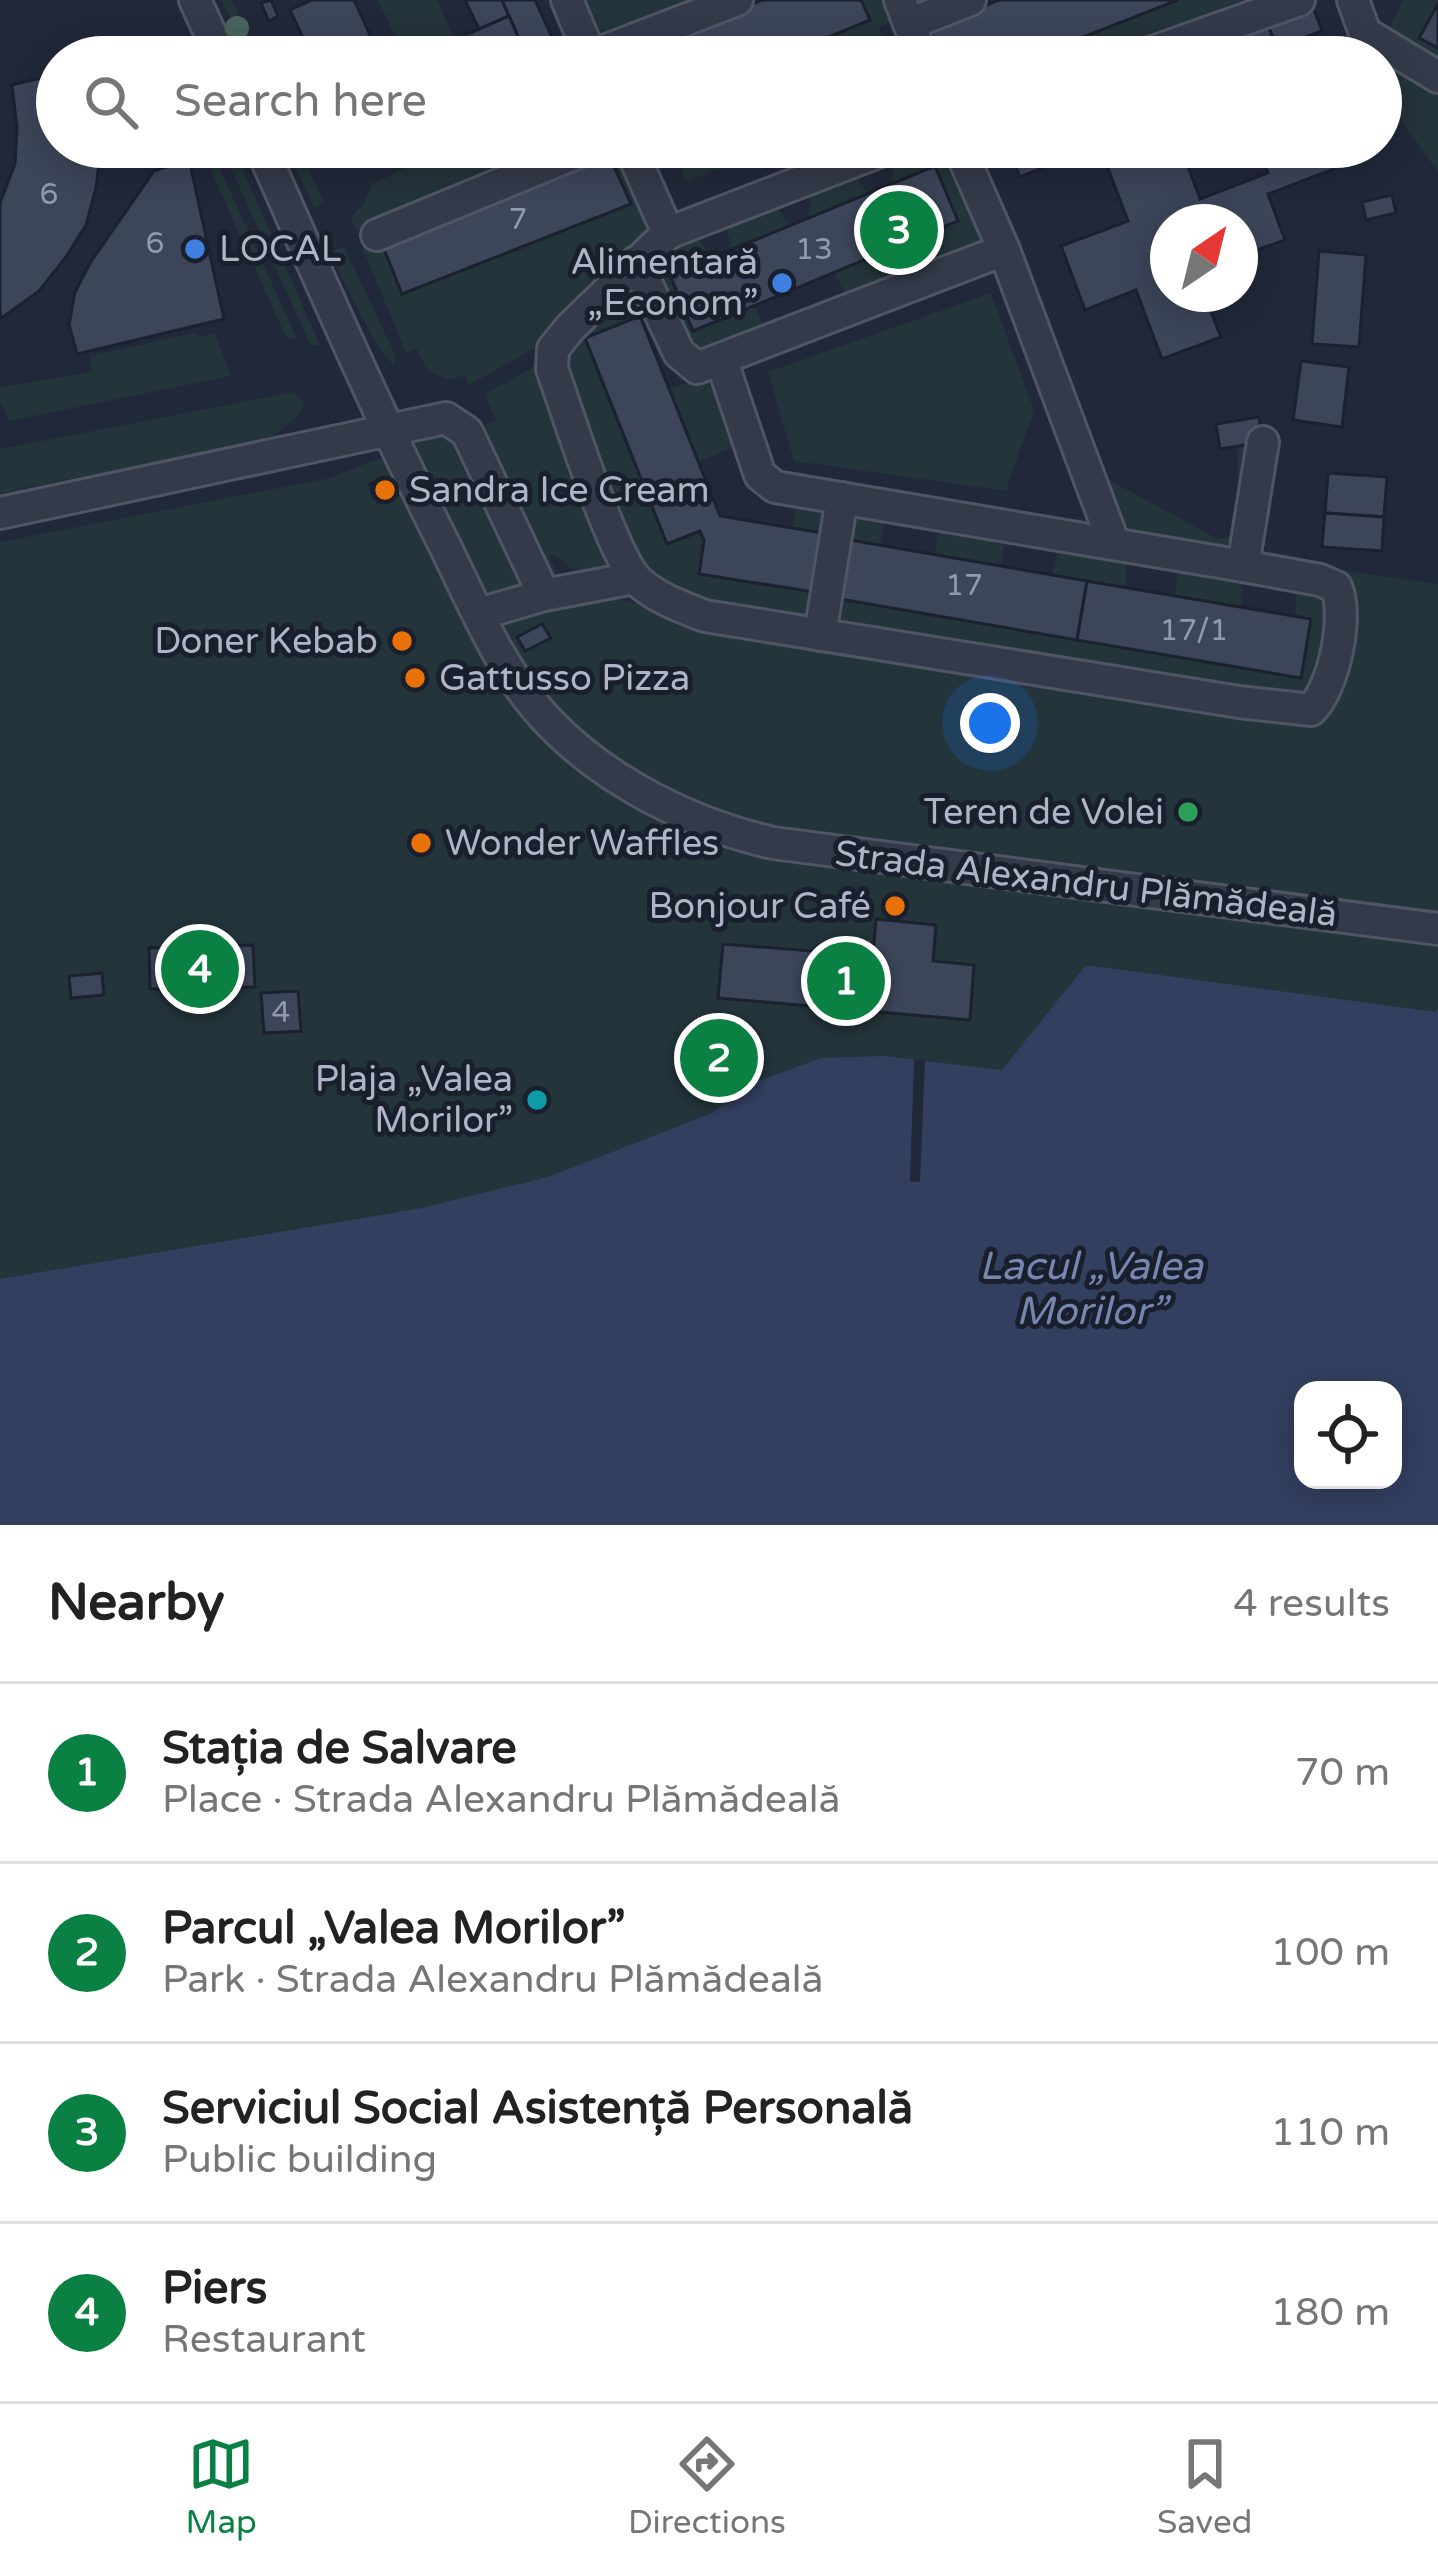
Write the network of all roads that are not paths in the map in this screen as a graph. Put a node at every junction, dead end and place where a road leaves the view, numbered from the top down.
1 (195, 0) edge
2 (567, 0) edge
3 (737, 0) edge
4 (970, 0) edge
5 (1299, 0) edge
6 (1353, 0) edge
7 (904, 12) edge
8 (211, 36) edge
9 (582, 36) edge
10 (645, 36) edge
11 (1198, 36) edge
12 (1370, 36) edge
13 (1402, 55) edge
14 (1438, 76) edge
15 (270, 168) edge
16 (540, 168) edge
17 (639, 168) edge
18 (837, 168) edge
19 (968, 168) edge
20 (668, 233) junction
21 (377, 235) dead end
22 (1004, 250) junction
23 (636, 262) junction
24 (722, 359) junction
25 (388, 432) junction
26 (1263, 442) dead end
27 (842, 498) junction
28 (0, 513) edge
29 (1114, 544) junction
30 (1243, 566) junction
31 (634, 578) junction
32 (544, 595) junction
33 (479, 614) junction
34 (820, 634) junction
35 (1438, 929) edge

1 - 8 street
2 - 9 street
3 - 10 street
4 - 7 street
5 - 11 street
6 - 12 street
13 - 14 street
15 - 25 street, Strada Alexandru Plămădeală
16 - 21 street
17 - 20 street
18 - 20 street
19 - 22 street
20 - 23 street
22 - 24 street
22 - 29 street
23 - 24 street
23 - 31 street
24 - 27 street
25 - 28 street
25 - 32 street
25 - 33 street, Strada Alexandru Plămădeală
26 - 30 street
27 - 29 street
27 - 34 street
29 - 30 street
30 - 34 street
31 - 32 street
31 - 34 street
32 - 33 street
33 - 35 street, Strada Alexandru Plămădeală

